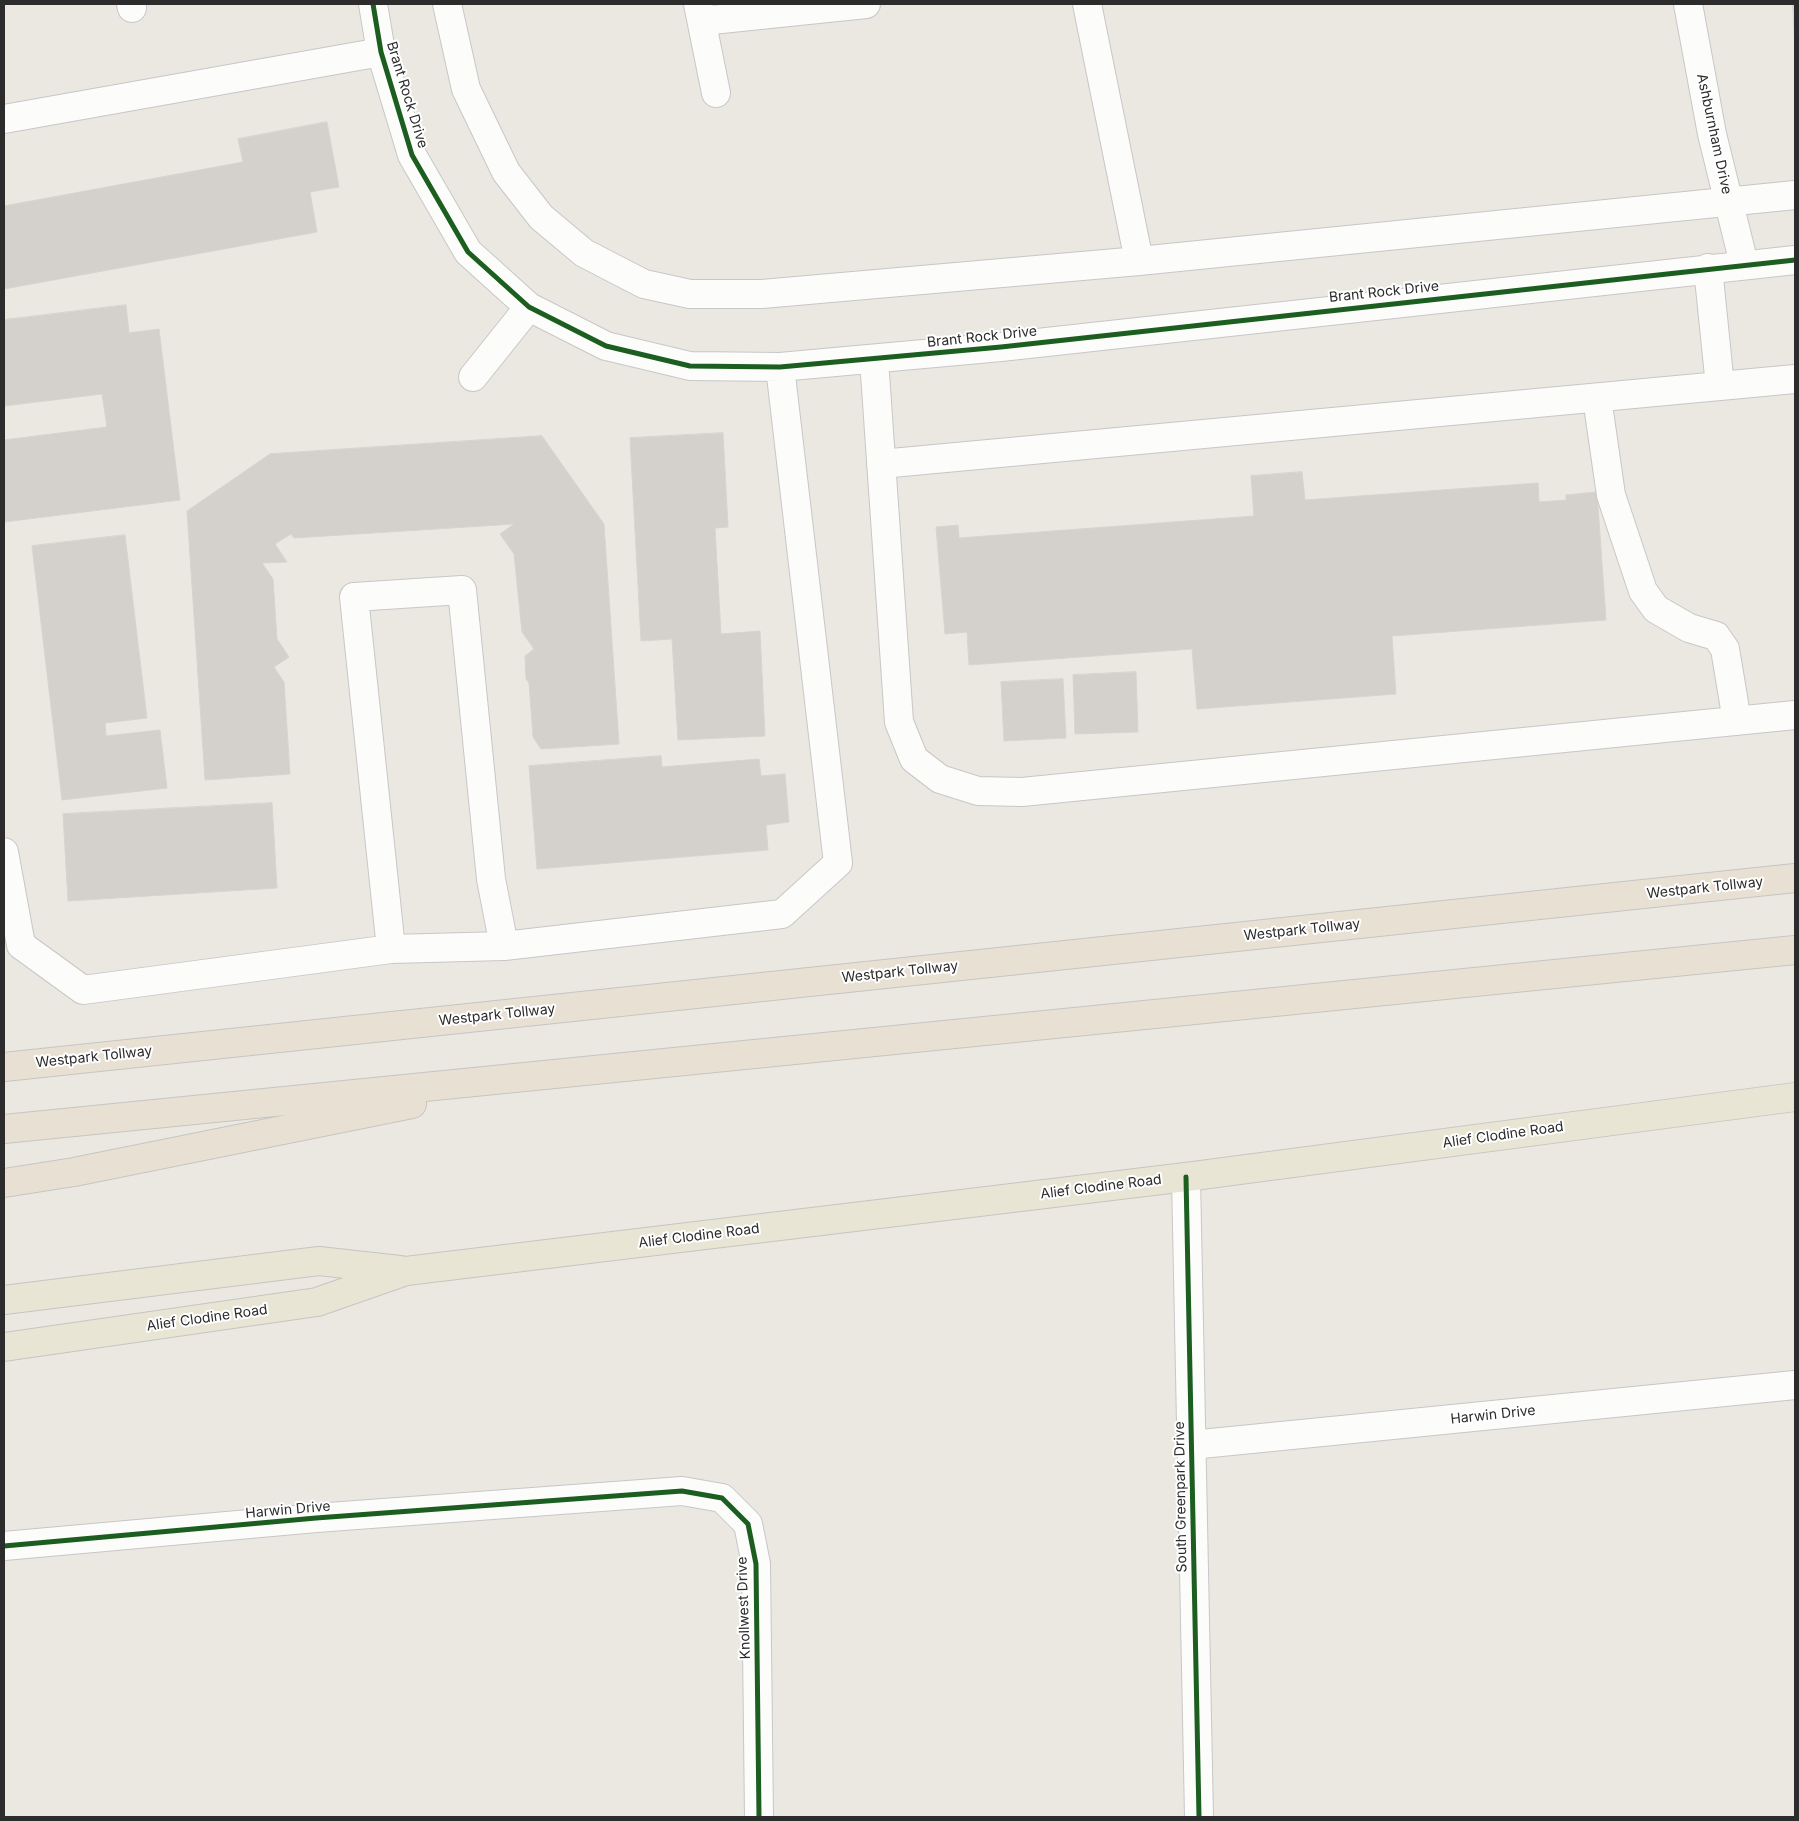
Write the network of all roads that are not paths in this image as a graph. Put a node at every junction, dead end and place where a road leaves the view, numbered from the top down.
1 (373, 4) edge
2 (447, 4) edge
3 (866, 4) edge
4 (1087, 4) edge
5 (1688, 4) edge
6 (700, 12) edge
7 (380, 52) junction
8 (716, 93) dead end
9 (4, 119) edge
10 (1795, 195) edge
11 (1729, 201) junction
12 (1795, 260) edge
13 (1139, 261) junction
14 (1744, 264) junction
15 (1708, 268) junction
16 (529, 307) junction
17 (874, 359) junction
18 (780, 367) junction
19 (472, 376) dead end
20 (1795, 379) edge
21 (1720, 386) junction
22 (1597, 398) junction
23 (882, 464) junction
24 (1795, 715) edge
25 (1737, 720) junction
26 (4, 852) edge
27 (1795, 878) edge
28 (504, 946) junction
29 (391, 949) junction
30 (1795, 950) edge
31 (4, 1067) edge
32 (570, 1073) junction
33 (1795, 1096) edge
34 (4, 1129) edge
35 (1186, 1177) junction
36 (4, 1183) edge
37 (406, 1271) junction
38 (4, 1300) edge
39 (4, 1346) edge
40 (1795, 1386) edge
41 (1191, 1445) junction
42 (574, 1499) joint
43 (4, 1546) edge
44 (759, 1817) edge
45 (1198, 1817) edge

1 - 7 street, Brant Rock Drive
2 - 13 street
3 - 6 street
4 - 13 street
5 - 11 street, Ashburnham Drive
6 - 8 street
7 - 9 street
7 - 16 street, Brant Rock Drive
10 - 11 street
11 - 13 street
11 - 14 street, Ashburnham Drive
12 - 14 street, Brant Rock Drive
14 - 15 street, Brant Rock Drive
15 - 17 street, Brant Rock Drive
15 - 21 street
16 - 18 street, Brant Rock Drive
16 - 19 street
17 - 18 street, Brant Rock Drive
17 - 23 street
18 - 28 street
20 - 21 street
21 - 22 street
22 - 23 street
22 - 25 street
23 - 25 street
24 - 25 street
26 - 29 street
27 - 31 highway, Westpark Tollway
28 - 29 street
28 - 29 street
30 - 32 highway
32 - 34 highway
32 - 36 highway
33 - 35 main road, Alief Clodine Road
35 - 37 main road, Alief Clodine Road
35 - 41 street, South Greenpark Drive
37 - 38 main road, Alief Clodine Road
37 - 39 main road, Alief Clodine Road
40 - 41 street, Harwin Drive
41 - 45 street, South Greenpark Drive
42 - 43 street, Harwin Drive
42 - 44 street, Knollwest Drive

